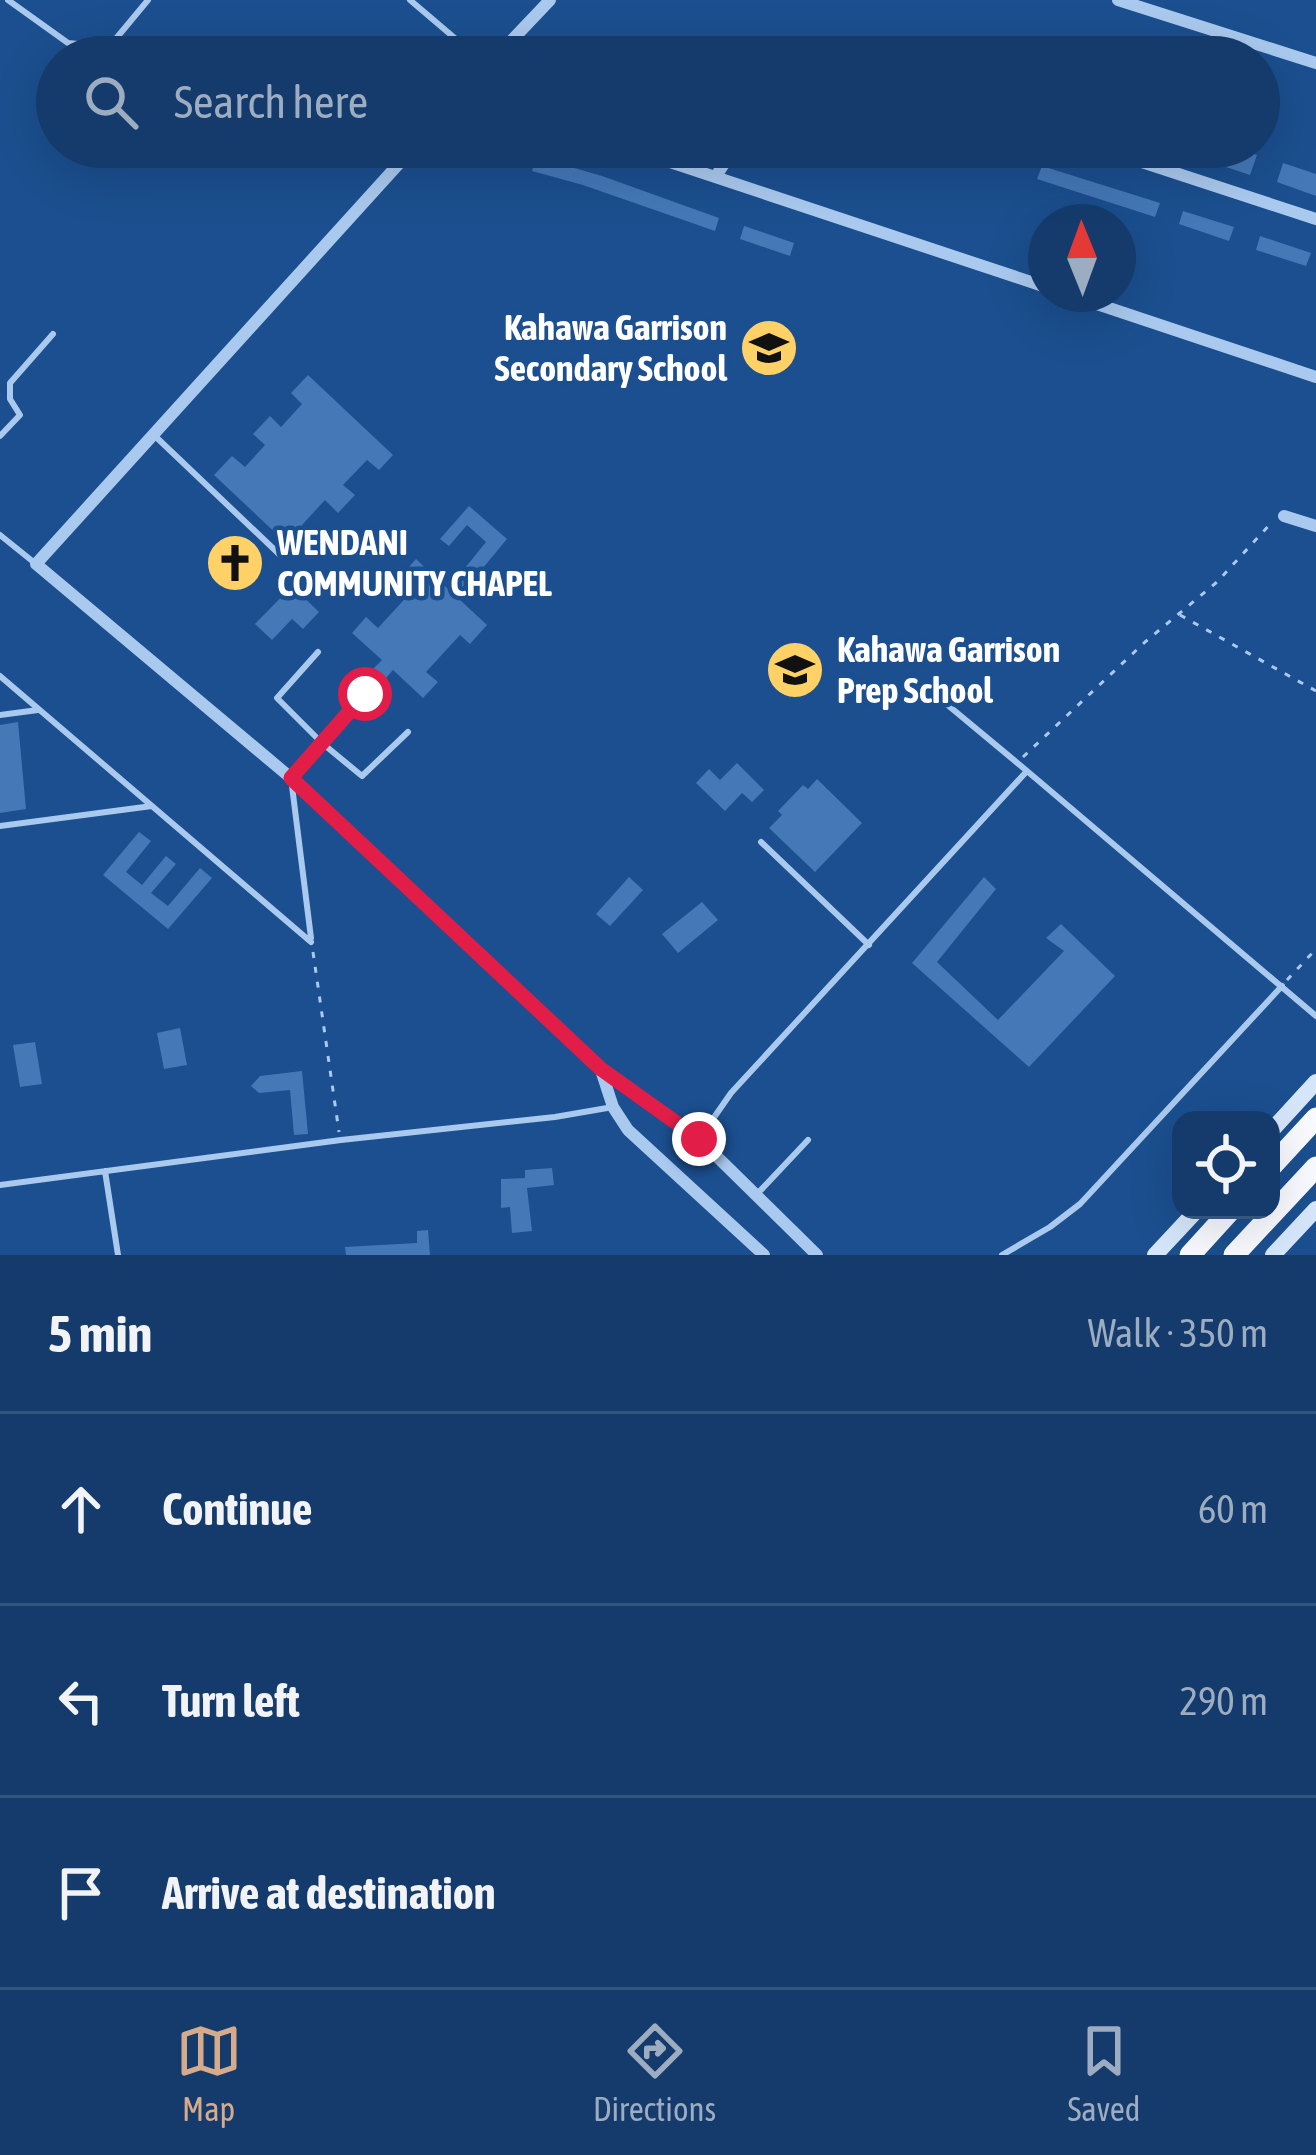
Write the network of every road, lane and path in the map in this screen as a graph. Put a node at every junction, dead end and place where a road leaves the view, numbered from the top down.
1 (8, 0) edge
2 (148, 0) edge
3 (410, 0) edge
4 (550, 0) edge
5 (1118, 0) edge
6 (57, 36) edge
7 (119, 36) edge
8 (452, 36) edge
9 (516, 36) edge
10 (1231, 36) edge
11 (1280, 52) edge
12 (1316, 63) edge
13 (395, 168) edge
14 (691, 168) edge
15 (721, 168) edge
16 (1160, 168) edge
17 (716, 176) junction
18 (1316, 219) edge
19 (1028, 281) edge
20 (1121, 312) edge
21 (53, 334) dead end
22 (1316, 377) edge
23 (153, 435) junction
24 (0, 436) edge
25 (1284, 516) joint
26 (1316, 526) edge
27 (0, 535) edge
28 (279, 554) dead end
29 (36, 564) junction
30 (1179, 614) junction
31 (319, 652) dead end
32 (0, 676) edge
33 (912, 680) dead end
34 (1316, 691) edge
35 (365, 694) dead end
36 (40, 710) junction
37 (0, 715) edge
38 (408, 731) dead end
39 (322, 743) junction
40 (1017, 762) junction
41 (1028, 771) junction
42 (291, 778) junction
43 (152, 806) junction
44 (0, 826) edge
45 (761, 842) dead end
46 (311, 942) junction
47 (869, 944) junction
48 (1316, 949) edge
49 (1282, 986) junction
50 (1316, 1016) edge
51 (601, 1069) junction
52 (1316, 1082) edge
53 (613, 1107) junction
54 (1316, 1118) edge
55 (1280, 1121) edge
56 (699, 1139) junction
57 (340, 1140) junction
58 (808, 1140) dead end
59 (1280, 1157) edge
60 (1316, 1167) edge
61 (105, 1172) junction
62 (0, 1186) edge
63 (755, 1196) junction
64 (1316, 1209) edge
65 (1188, 1219) edge
66 (1223, 1219) edge
67 (1170, 1238) junction
68 (118, 1255) edge
69 (764, 1255) edge
70 (817, 1255) edge
71 (1002, 1255) edge
72 (1144, 1255) edge
73 (1155, 1255) edge
74 (1190, 1255) edge
75 (1234, 1255) edge
76 (1273, 1255) edge

1 - 6 lane
2 - 7 lane
3 - 8 lane
4 - 9 street
5 - 10 street
11 - 12 street
13 - 23 street
14 - 17 street
15 - 17 street
16 - 18 street
17 - 19 street
20 - 22 street
21 - 24 lane
23 - 28 lane
23 - 29 street
25 - 26 street
25 - 30 path
27 - 29 lane
29 - 42 street
30 - 34 path
30 - 40 path
31 - 39 lane
32 - 36 lane
33 - 40 lane
35 - 39 lane
36 - 37 lane
36 - 43 lane
38 - 39 lane
39 - 42 lane
40 - 41 lane
41 - 47 lane
41 - 49 lane
42 - 46 lane
42 - 51 street
43 - 44 lane
43 - 46 lane
45 - 47 lane
46 - 57 path
47 - 56 lane
48 - 49 path
49 - 50 lane
49 - 71 lane
51 - 53 street
51 - 56 street
52 - 55 main road
53 - 57 lane
53 - 69 street
54 - 59 highway
56 - 63 street
57 - 61 lane
58 - 63 lane
60 - 75 highway
61 - 62 lane
61 - 68 lane
63 - 70 street
64 - 76 main road
65 - 67 main road
66 - 74 highway
67 - 72 street
67 - 73 main road

